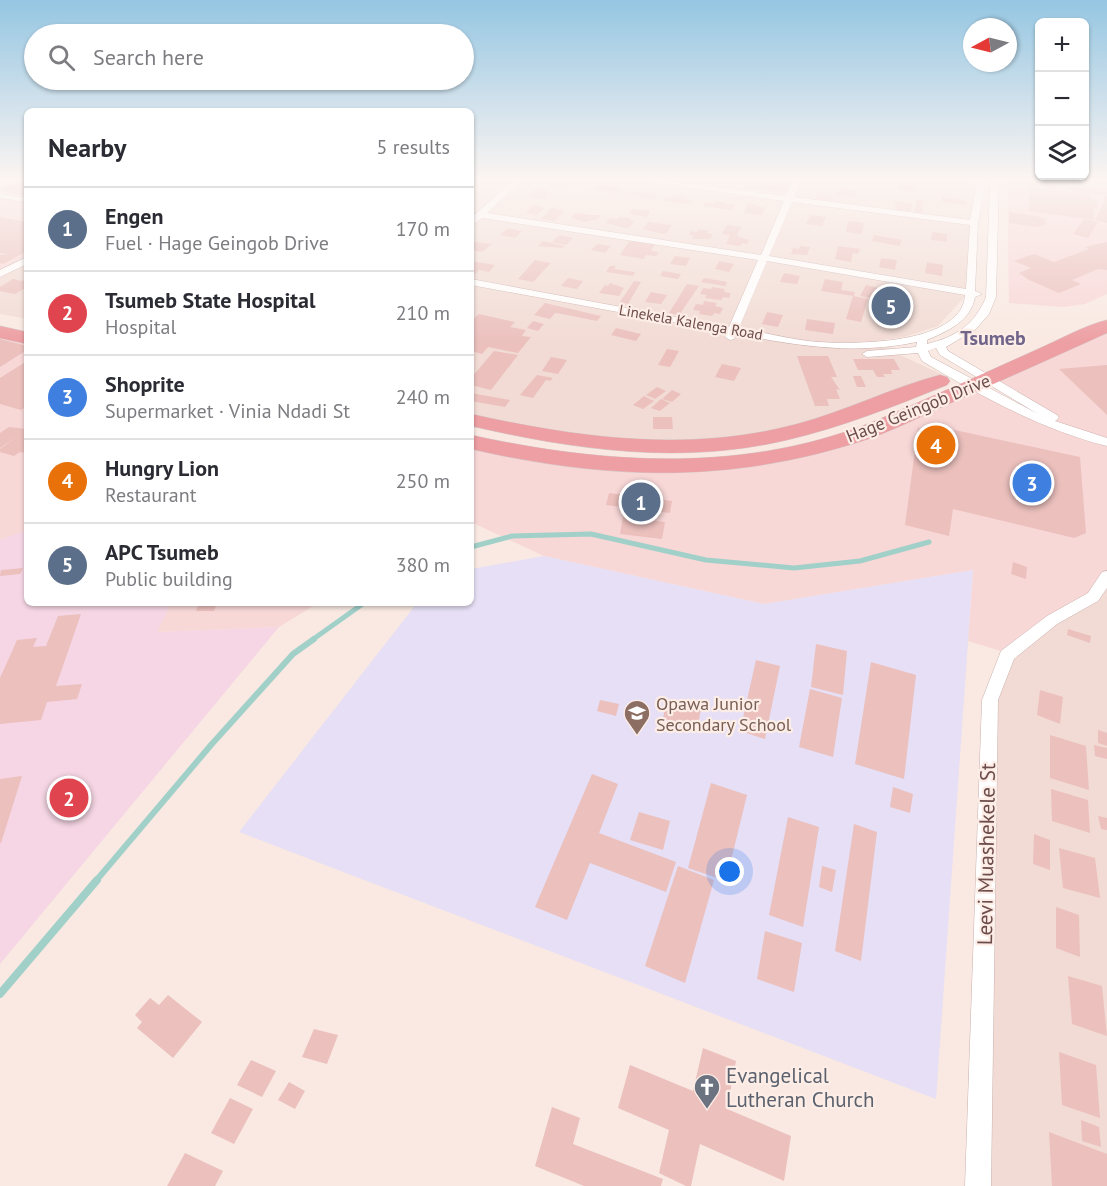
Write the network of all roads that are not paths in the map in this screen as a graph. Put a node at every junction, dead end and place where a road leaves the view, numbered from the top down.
1 (601, 233) edge
2 (773, 233) edge
3 (973, 233) edge
4 (994, 233) edge
5 (763, 258) junction
6 (24, 262) edge
7 (0, 274) edge
8 (474, 283) edge
9 (969, 292) junction
10 (992, 296) junction
11 (1107, 308) edge
12 (1107, 326) edge
13 (0, 332) edge
14 (731, 333) junction
15 (24, 337) edge
16 (894, 348) junction
17 (922, 348) junction
18 (944, 348) junction
19 (971, 377) junction
20 (474, 421) edge
21 (1080, 435) junction
22 (1107, 442) edge
23 (474, 443) edge
24 (1107, 576) edge
25 (978, 1186) edge

1 - 5 street
2 - 5 street
3 - 9 street
4 - 10 street
5 - 9 street
5 - 14 street
6 - 7 street
8 - 14 street, Linekela Kalenga Road
9 - 10 street
9 - 17 street
10 - 18 street
11 - 19 highway, Hage Geingob Drive
12 - 19 highway, Hage Geingob Drive
13 - 15 highway
14 - 16 street, Linekela Kalenga Road
16 - 17 street
16 - 17 street
17 - 18 street
17 - 19 street
18 - 19 street
19 - 20 highway, Hage Geingob Drive
19 - 21 street
19 - 21 street
19 - 23 highway, Hage Geingob Drive
21 - 22 street
24 - 25 street, Leevi Muashekele St

